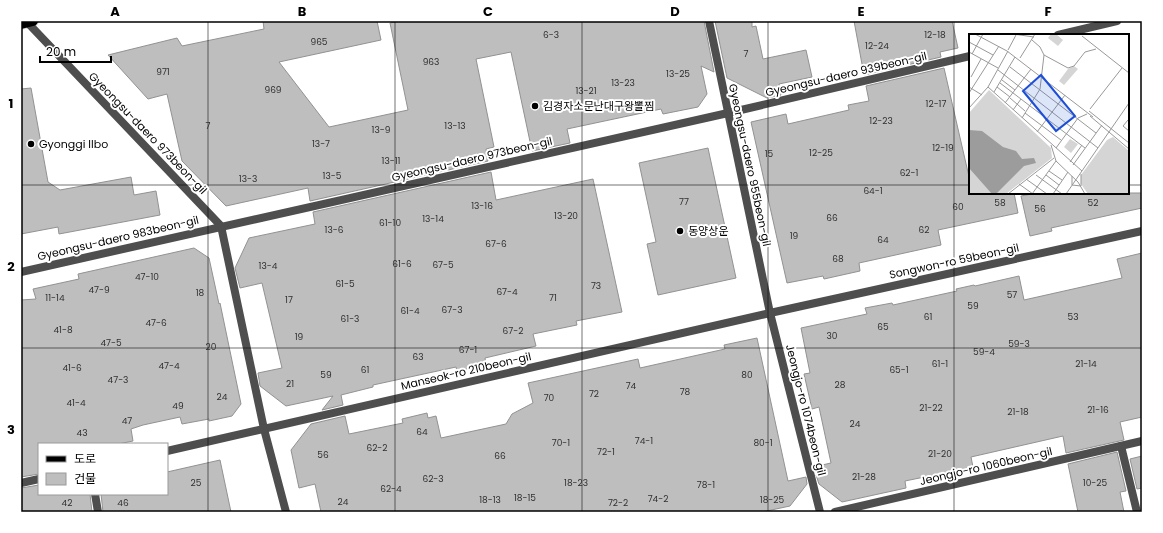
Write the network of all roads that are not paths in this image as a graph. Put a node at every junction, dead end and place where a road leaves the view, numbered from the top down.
1 (709, 21) edge
2 (1117, 21) edge
3 (27, 22) edge
4 (1062, 34) edge
5 (969, 56) edge
6 (728, 113) junction
7 (221, 226) junction
8 (1142, 231) edge
9 (21, 272) edge
10 (770, 313) junction
11 (264, 429) junction
12 (1142, 441) edge
13 (1121, 446) junction
14 (168, 451) edge
15 (38, 479) edge
16 (21, 483) edge
17 (95, 495) edge
18 (98, 512) edge
19 (286, 512) edge
20 (820, 512) edge
21 (835, 512) edge
22 (1137, 512) edge

1 - 6 street, Gyeongsu-daero 955beon-gil
2 - 4 street
3 - 7 street, Gyeongsu-daero 973beon-gil
5 - 6 street, Gyeongsu-daero 939beon-gil
6 - 7 street, Gyeongsu-daero 973beon-gil
6 - 10 street, Gyeongsu-daero 955beon-gil
7 - 9 street, Gyeongsu-daero 983beon-gil
7 - 11 street
8 - 10 street, Songwon-ro 59beon-gil
10 - 11 street, Manseok-ro 210beon-gil
10 - 20 street, Jeongjo-ro 1074beon-gil
11 - 14 street, Manseok-ro 210beon-gil
11 - 19 street
12 - 13 street, Jeongjo-ro 1060beon-gil
13 - 21 street, Jeongjo-ro 1060beon-gil
13 - 22 street
15 - 16 street
17 - 18 street

